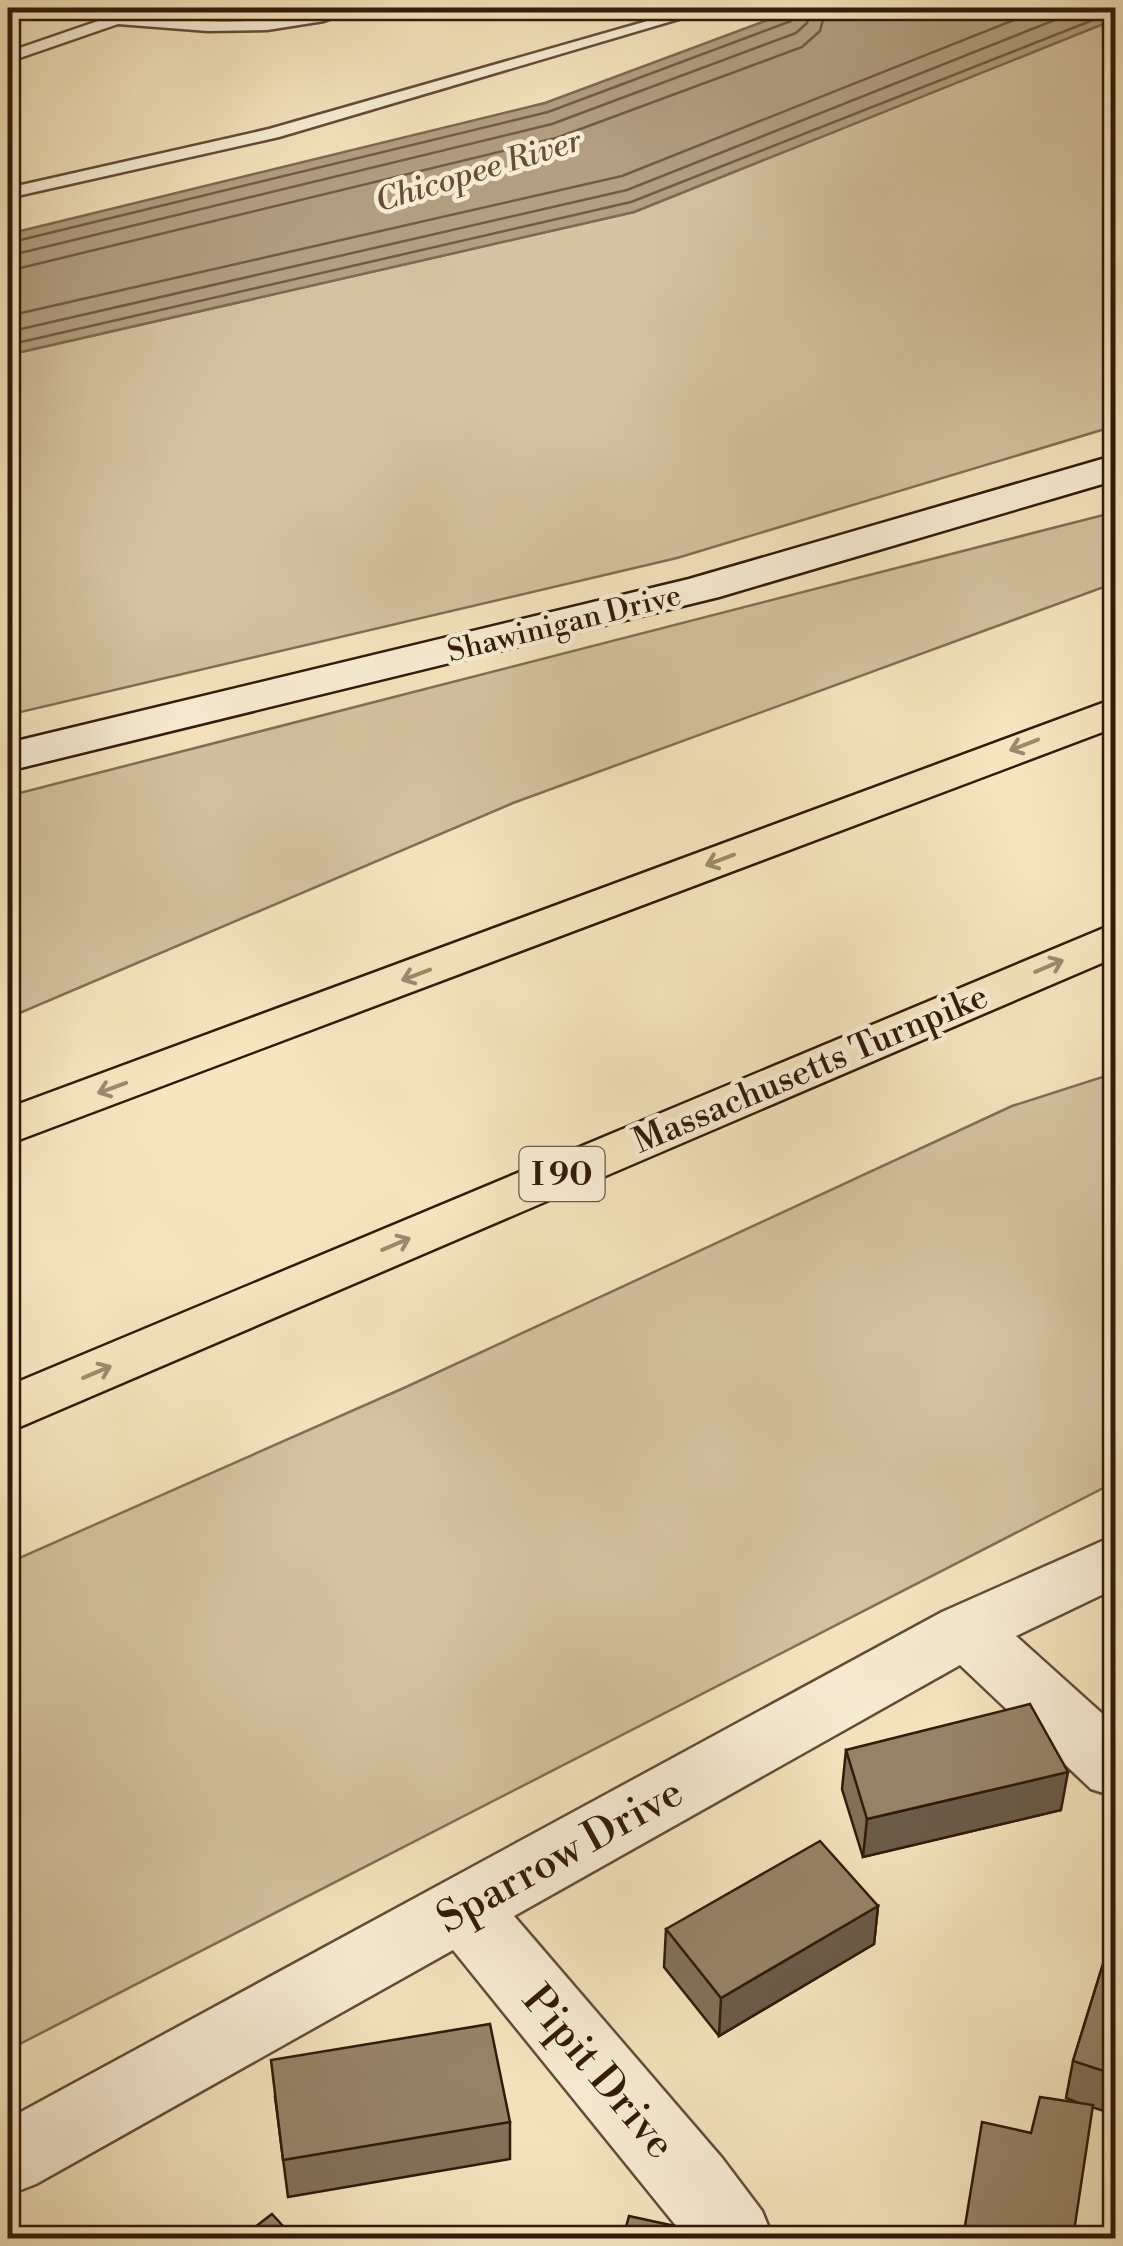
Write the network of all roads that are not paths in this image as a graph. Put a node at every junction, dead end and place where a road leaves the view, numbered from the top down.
1 (146, 8) edge
2 (352, 8) edge
3 (708, 8) edge
4 (122, 20) junction
5 (8, 57) edge
6 (8, 193) edge
7 (1116, 467) edge
8 (1116, 711) edge
9 (8, 758) edge
10 (1116, 938) edge
11 (8, 1127) edge
12 (8, 1410) edge
13 (1116, 1559) edge
14 (966, 1630) junction
15 (1116, 1769) edge
16 (462, 1907) junction
17 (8, 2158) edge
18 (733, 2238) edge

1 - 4 lane
2 - 4 lane
3 - 6 lane
4 - 5 lane
7 - 9 main road, Shawinigan Drive
8 -> 11 highway
12 -> 10 highway, Massachusetts Turnpike / I 90
13 - 14 main road, Sparrow Drive
14 - 15 main road
14 - 16 main road, Sparrow Drive
16 - 17 main road, Sparrow Drive
16 - 18 main road, Pipit Drive

